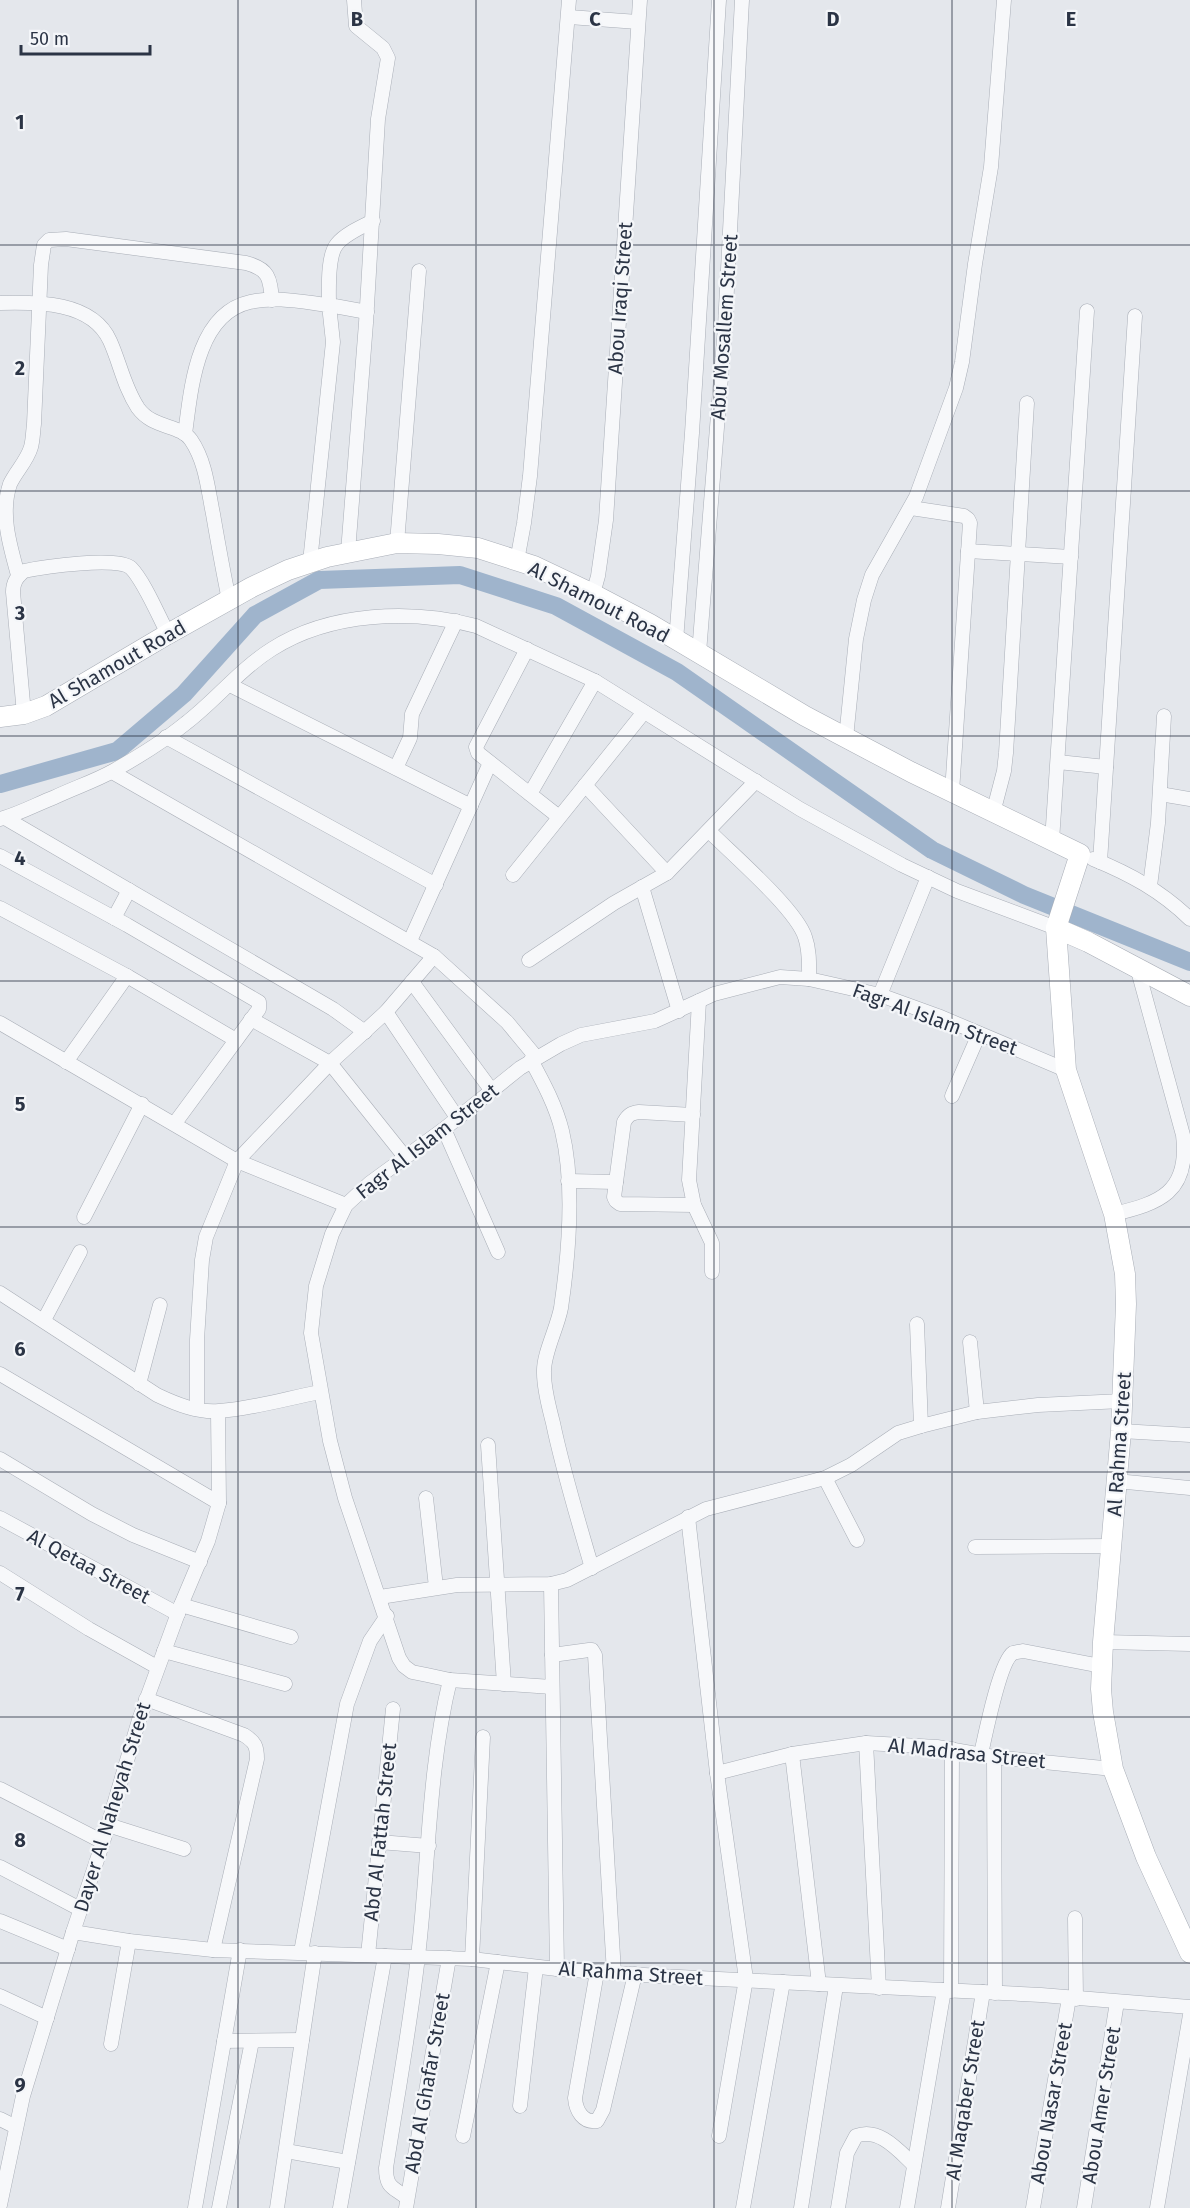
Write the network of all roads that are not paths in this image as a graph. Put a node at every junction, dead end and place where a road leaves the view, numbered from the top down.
1 (354, 0) edge
2 (570, 0) edge
3 (640, 0) edge
4 (719, 0) edge
5 (742, 0) edge
6 (1004, 0) edge
7 (569, 17) junction
8 (638, 22) junction
9 (373, 221) junction
10 (419, 271) dead end
11 (272, 300) junction
12 (39, 302) junction
13 (0, 303) edge
14 (329, 305) junction
15 (1086, 311) dead end
16 (367, 312) junction
17 (1135, 316) dead end
18 (701, 326) junction
19 (722, 327) junction
20 (1027, 404) dead end
21 (185, 434) junction
22 (7, 478) edge
23 (911, 508) junction
24 (397, 543) junction
25 (968, 551) junction
26 (348, 552) junction
27 (1018, 554) junction
28 (1071, 557) junction
29 (517, 561) junction
30 (310, 562) junction
31 (18, 575) junction
32 (593, 594) junction
33 (229, 600) junction
34 (456, 621) junction
35 (168, 634) junction
36 (676, 641) junction
37 (527, 650) junction
38 (699, 653) junction
39 (595, 681) junction
40 (230, 685) junction
41 (644, 712) junction
42 (24, 714) junction
43 (1164, 716) dead end
44 (0, 717) edge
45 (166, 737) junction
46 (846, 738) junction
47 (1058, 762) junction
48 (490, 763) junction
49 (1106, 767) junction
50 (396, 768) junction
51 (112, 772) junction
52 (756, 781) junction
53 (585, 785) junction
54 (952, 792) junction
55 (530, 794) junction
56 (1160, 794) junction
57 (1190, 799) edge
58 (471, 806) junction
59 (993, 813) junction
60 (559, 817) junction
61 (2, 818) edge
62 (709, 831) junction
63 (1052, 841) junction
64 (1080, 854) junction
65 (0, 856) edge
66 (1100, 862) junction
67 (667, 873) junction
68 (513, 875) dead end
69 (928, 877) junction
70 (436, 885) junction
71 (1150, 886) junction
72 (642, 887) junction
73 (129, 890) junction
74 (0, 908) edge
75 (1188, 914) edge
76 (114, 918) junction
77 (1057, 922) junction
78 (410, 941) junction
79 (434, 956) junction
80 (529, 960) dead end
81 (1137, 967) junction
82 (127, 976) junction
83 (809, 979) junction
84 (412, 982) junction
85 (879, 995) junction
86 (1190, 996) edge
87 (699, 1001) junction
88 (679, 1011) junction
89 (386, 1012) junction
90 (251, 1019) junction
91 (0, 1023) edge
92 (365, 1032) junction
93 (979, 1034) junction
94 (236, 1040) junction
95 (534, 1059) junction
96 (66, 1062) junction
97 (330, 1064) junction
98 (1066, 1070) junction
99 (492, 1091) junction
100 (952, 1096) dead end
101 (142, 1104) junction
102 (693, 1115) junction
103 (458, 1119) junction
104 (175, 1123) junction
105 (444, 1130) junction
106 (405, 1156) junction
107 (237, 1161) junction
108 (568, 1181) junction
109 (616, 1182) junction
110 (346, 1205) junction
111 (694, 1205) junction
112 (1114, 1214) junction
113 (84, 1217) dead end
114 (80, 1252) dead end
115 (498, 1252) dead end
116 (712, 1272) dead end
117 (0, 1293) edge
118 (160, 1305) dead end
119 (44, 1320) junction
120 (917, 1324) dead end
121 (970, 1342) dead end
122 (0, 1374) edge
123 (139, 1384) junction
124 (320, 1392) junction
125 (1122, 1401) junction
126 (197, 1409) junction
127 (218, 1412) junction
128 (977, 1412) junction
129 (921, 1426) junction
130 (1121, 1431) junction
131 (1190, 1435) edge
132 (488, 1445) dead end
133 (0, 1459) edge
134 (825, 1478) junction
135 (1116, 1481) junction
136 (1190, 1488) edge
137 (426, 1498) dead end
138 (219, 1503) junction
139 (688, 1517) junction
140 (0, 1518) edge
141 (856, 1540) dead end
142 (975, 1546) dead end
143 (1110, 1546) junction
144 (200, 1562) junction
145 (592, 1568) junction
146 (0, 1573) edge
147 (496, 1583) junction
148 (551, 1584) junction
149 (436, 1587) junction
150 (380, 1597) junction
151 (180, 1609) junction
152 (387, 1616) junction
153 (291, 1637) dead end
154 (1102, 1642) junction
155 (1190, 1644) edge
156 (164, 1651) junction
157 (552, 1655) junction
158 (1101, 1666) junction
159 (157, 1667) junction
160 (450, 1680) junction
161 (285, 1684) dead end
162 (504, 1684) junction
163 (552, 1687) junction
164 (146, 1700) junction
165 (393, 1709) dead end
166 (483, 1737) dead end
167 (866, 1743) junction
168 (952, 1749) junction
169 (792, 1754) junction
170 (987, 1756) junction
171 (1113, 1769) junction
172 (717, 1773) junction
173 (0, 1789) edge
174 (108, 1825) junction
175 (103, 1842) junction
176 (379, 1842) junction
177 (429, 1845) junction
178 (184, 1849) dead end
179 (0, 1867) edge
180 (80, 1909) junction
181 (1075, 1918) dead end
182 (0, 1921) edge
183 (73, 1932) junction
184 (129, 1941) junction
185 (68, 1949) junction
186 (213, 1950) junction
187 (240, 1950) junction
188 (308, 1953) junction
189 (1190, 1953) edge
190 (368, 1955) junction
191 (385, 1956) junction
192 (418, 1957) junction
193 (449, 1958) junction
194 (472, 1959) junction
195 (498, 1962) junction
196 (536, 1966) junction
197 (556, 1969) junction
198 (597, 1972) junction
199 (614, 1973) junction
200 (635, 1974) junction
201 (746, 1979) junction
202 (783, 1982) junction
203 (819, 1984) junction
204 (836, 1986) junction
205 (879, 1988) junction
206 (947, 1990) junction
207 (989, 1992) junction
208 (0, 1996) edge
209 (1073, 1998) junction
210 (1117, 2002) junction
211 (1190, 2007) edge
212 (1190, 2015) edge
213 (47, 2018) junction
214 (302, 2040) junction
215 (224, 2041) junction
216 (252, 2041) junction
217 (111, 2044) dead end
218 (520, 2106) dead end
219 (0, 2118) edge
220 (16, 2127) junction
221 (463, 2136) dead end
222 (719, 2136) dead end
223 (286, 2151) junction
224 (348, 2162) junction
225 (914, 2165) junction
226 (406, 2203) edge
227 (0, 2205) edge
228 (195, 2208) edge
229 (219, 2208) edge
230 (276, 2208) edge
231 (340, 2208) edge
232 (743, 2208) edge
233 (801, 2208) edge
234 (838, 2208) edge
235 (907, 2208) edge
236 (948, 2208) edge
237 (1033, 2208) edge
238 (1084, 2208) edge
239 (1157, 2208) edge

1 - 9 street
2 - 7 street
3 - 8 street, Abou Iraqi Street
4 - 18 street
5 - 19 street, Abu Mosallem Street
6 - 23 street
7 - 8 street
7 - 29 street
8 - 32 street, Abou Iraqi Street
9 - 14 street
9 - 16 street
10 - 24 street
11 - 12 street
11 - 14 street
11 - 21 street
12 - 13 street
12 - 21 street
12 - 22 street
14 - 16 street
14 - 30 street
15 - 28 street
16 - 26 street
17 - 49 street
18 - 19 street
18 - 36 street
19 - 38 street, Abu Mosallem Street
20 - 27 street
21 - 33 street
22 - 31 street
23 - 25 street
23 - 46 street
24 - 26 street, Al Shamout Road
24 - 29 street, Al Shamout Road
25 - 27 street
25 - 54 street
26 - 30 street, Al Shamout Road
27 - 28 street
27 - 59 street
28 - 47 street
29 - 32 street, Al Shamout Road
30 - 33 street, Al Shamout Road
31 - 35 street
31 - 42 street
32 - 36 street, Al Shamout Road
33 - 35 street, Al Shamout Road
34 - 37 street
34 - 40 street
34 - 50 street
35 - 42 street, Al Shamout Road
36 - 38 street, Al Shamout Road
37 - 39 street
37 - 48 street
38 - 46 street, Al Shamout Road
39 - 41 street
39 - 55 street
40 - 45 street
40 - 50 street
41 - 52 street
41 - 53 street
42 - 44 street, Al Shamout Road
43 - 56 street
45 - 51 street
45 - 70 street
46 - 54 street, Al Shamout Road
47 - 49 street
47 - 63 street
48 - 55 street
48 - 58 street
49 - 66 street
50 - 58 street
51 - 61 street
51 - 78 street
52 - 62 street
52 - 69 street
53 - 60 street
53 - 67 street
54 - 59 street, Al Shamout Road
55 - 60 street
56 - 57 street
56 - 71 street
58 - 70 street
59 - 63 street, Al Shamout Road
60 - 68 street
61 - 73 street
62 - 67 street
62 - 83 street
63 - 64 street, Al Shamout Road
64 - 66 street
64 - 77 street
65 - 76 street
66 - 71 street
67 - 72 street
69 - 77 street
69 - 85 street
70 - 78 street
71 - 75 street
72 - 80 street
72 - 88 street
73 - 76 street
73 - 92 street
74 - 82 street
76 - 90 street
77 - 81 street
77 - 98 street, Al Rahma Street
78 - 79 street
79 - 84 street
79 - 95 street
81 - 86 street
81 - 112 street
82 - 94 street
82 - 96 street
83 - 85 street, Fagr Al Islam Street
83 - 87 street, Fagr Al Islam Street
84 - 89 street
84 - 99 street
85 - 93 street, Fagr Al Islam Street
87 - 88 street, Fagr Al Islam Street
87 - 102 street
88 - 95 street, Fagr Al Islam Street
89 - 92 street
89 - 103 street
90 - 94 street
90 - 97 street
91 - 96 street
92 - 97 street
93 - 98 street, Fagr Al Islam Street
93 - 100 street
94 - 104 street
95 - 99 street, Fagr Al Islam Street
95 - 108 street
96 - 101 street
97 - 106 street
97 - 107 street
98 - 112 street, Al Rahma Street
99 - 103 street, Fagr Al Islam Street
101 - 104 street
101 - 113 street
102 - 109 street
102 - 111 street
103 - 105 street, Fagr Al Islam Street
104 - 107 street
105 - 106 street, Fagr Al Islam Street
105 - 115 street
106 - 110 street, Fagr Al Islam Street
107 - 110 street
107 - 126 street
108 - 109 street
108 - 145 street
109 - 111 street
110 - 124 street, Fagr Al Islam Street
111 - 116 street
112 - 125 street, Al Rahma Street
114 - 119 street
117 - 119 street
118 - 123 street
119 - 123 street
120 - 129 street
121 - 128 street
122 - 138 street
123 - 126 street
124 - 127 street
124 - 150 street, Fagr Al Islam Street
125 - 128 street
125 - 130 street, Al Rahma Street
126 - 127 street
127 - 138 street, Dayer Al Naheyah Street
128 - 129 street
129 - 134 street
130 - 131 street
130 - 135 street, Al Rahma Street
132 - 147 street
133 - 144 street
134 - 139 street
134 - 141 street
135 - 136 street
135 - 143 street, Al Rahma Street
137 - 149 street
138 - 144 street, Dayer Al Naheyah Street
139 - 145 street
139 - 172 street
140 - 151 street, Al Qetaa Street
142 - 143 street
143 - 154 street, Al Rahma Street
144 - 151 street, Dayer Al Naheyah Street
145 - 148 street
146 - 159 street
147 - 148 street
147 - 149 street
147 - 162 street
148 - 157 street
149 - 150 street
150 - 152 street, Fagr Al Islam Street
151 - 153 street, Al Qetaa Street
151 - 156 street, Dayer Al Naheyah Street
152 - 160 street, Fagr Al Islam Street
152 - 188 street
154 - 155 street
154 - 158 street, Al Rahma Street
156 - 159 street, Dayer Al Naheyah Street
156 - 161 street
157 - 163 street
157 - 199 street
158 - 170 street, Al Maqaber Street
158 - 171 street, Al Rahma Street
159 - 164 street, Dayer Al Naheyah Street
160 - 162 street, Fagr Al Islam Street
160 - 177 street
162 - 163 street, Fagr Al Islam Street
163 - 197 street
164 - 174 street, Dayer Al Naheyah Street
164 - 186 street
165 - 176 street, Abd Al Fattah Street
166 - 194 street
167 - 168 street, Al Madrasa Street
167 - 169 street, Al Madrasa Street
167 - 205 street
168 - 170 street, Al Madrasa Street
168 - 206 street
169 - 172 street, Al Madrasa Street
169 - 203 street
170 - 171 street, Al Madrasa Street
170 - 207 street, Al Maqaber Street
171 - 189 street, Al Rahma Street
172 - 201 street
173 - 175 street
174 - 175 street, Dayer Al Naheyah Street
174 - 178 street
175 - 180 street, Dayer Al Naheyah Street
176 - 177 street
176 - 190 street, Abd Al Fattah Street
177 - 192 street
179 - 180 street
180 - 183 street, Dayer Al Naheyah Street
181 - 209 street, Abou Nasar Street
182 - 185 street
183 - 184 street, Al Rahma Street
183 - 185 street, Dayer Al Naheyah Street
184 - 186 street, Al Rahma Street
184 - 217 street
185 - 213 street, Dayer Al Naheyah Street
186 - 187 street, Al Rahma Street
187 - 188 street, Al Rahma Street
187 - 215 street
188 - 190 street, Al Rahma Street
188 - 214 street
190 - 191 street, Al Rahma Street
191 - 192 street, Al Rahma Street
191 - 224 street
192 - 193 street, Al Rahma Street
192 - 226 street
193 - 194 street, Al Rahma Street
193 - 226 street, Abd Al Ghafar Street
194 - 195 street, Al Rahma Street
195 - 196 street, Al Rahma Street
195 - 221 street
196 - 197 street, Al Rahma Street
196 - 218 street
197 - 198 street, Al Rahma Street
198 - 199 street, Al Rahma Street
198 - 200 street
199 - 200 street, Al Rahma Street
200 - 201 street, Al Rahma Street
201 - 202 street, Al Rahma Street
201 - 222 street
202 - 203 street, Al Rahma Street
202 - 232 street
203 - 204 street, Al Rahma Street
204 - 205 street, Al Rahma Street
204 - 233 street
205 - 206 street, Al Rahma Street
206 - 207 street, Al Rahma Street
206 - 225 street
207 - 209 street, Al Rahma Street
207 - 236 street, Al Maqaber Street
208 - 213 street
209 - 210 street, Al Rahma Street
209 - 237 street, Abou Nasar Street
210 - 211 street, Al Rahma Street
210 - 238 street, Abou Amer Street
212 - 239 street
213 - 220 street, Dayer Al Naheyah Street
214 - 216 street
214 - 223 street
215 - 216 street
215 - 228 street
216 - 229 street
219 - 220 street
220 - 227 street, Dayer Al Naheyah Street
223 - 224 street
223 - 230 street
224 - 231 street
225 - 234 street
225 - 235 street

